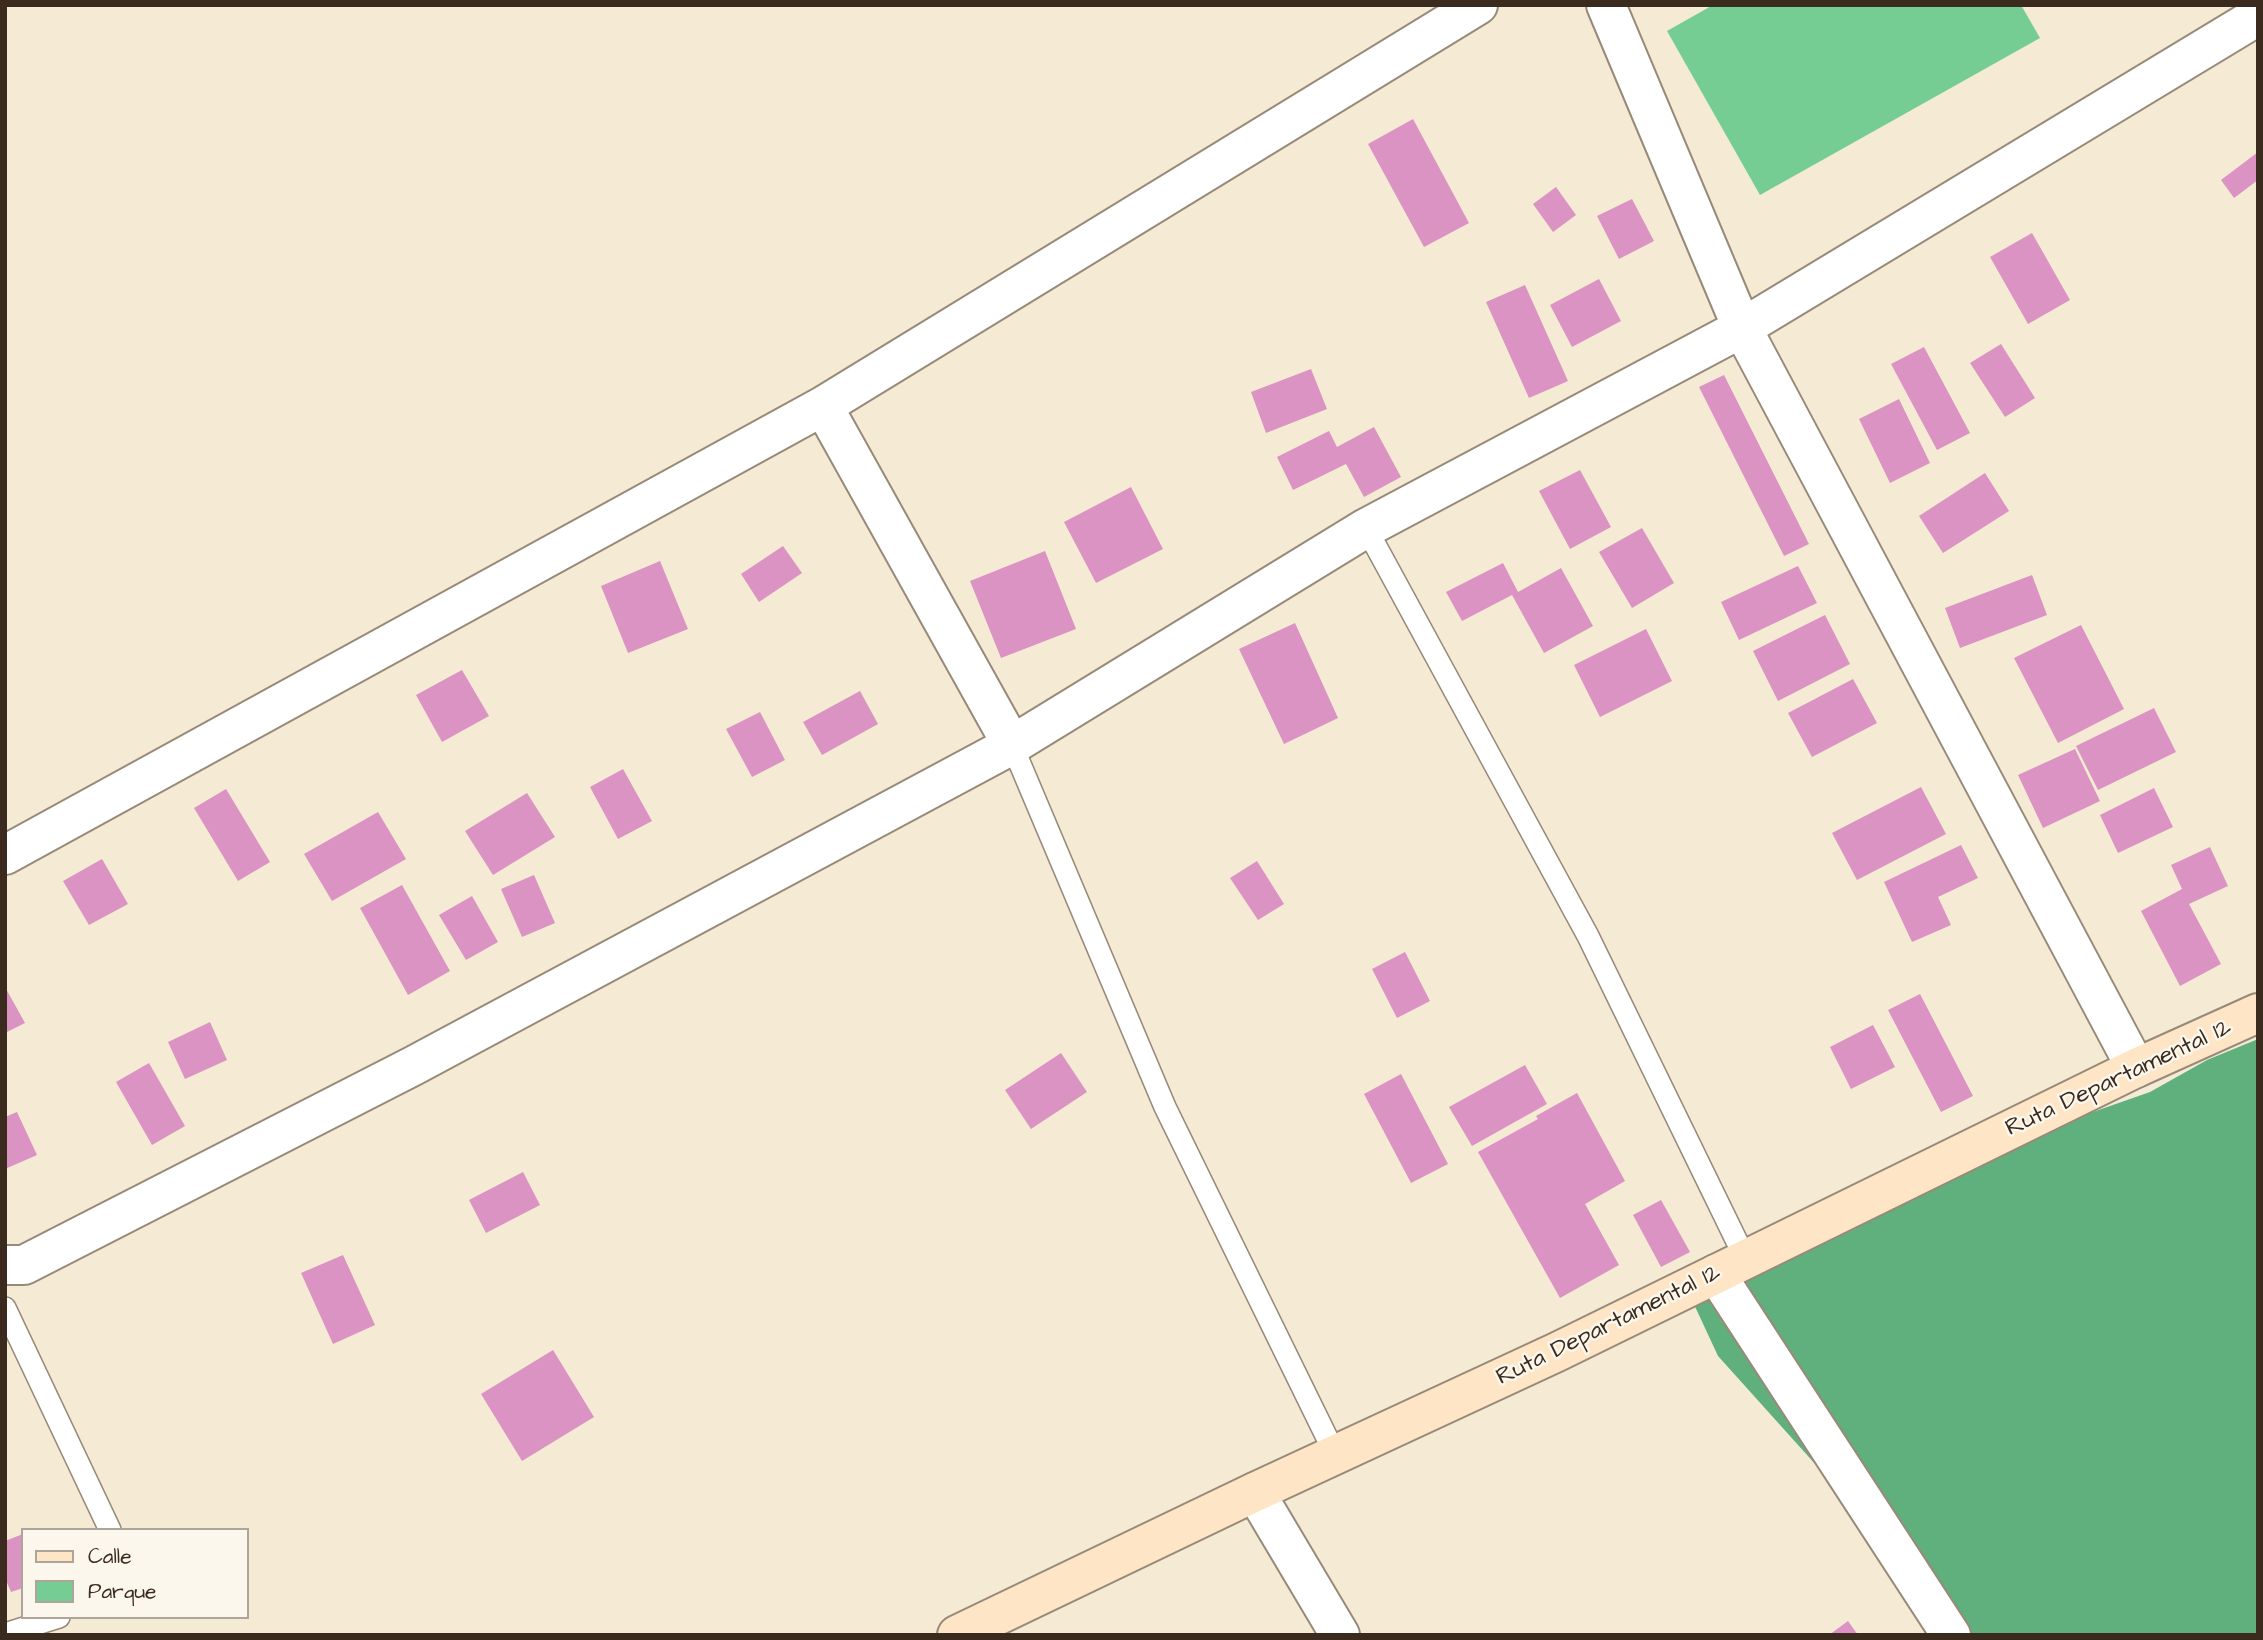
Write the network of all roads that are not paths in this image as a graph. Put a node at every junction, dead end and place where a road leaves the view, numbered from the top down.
1 (1478, 5) edge
2 (1606, 5) edge
3 (2258, 16) edge
4 (1742, 328) junction
5 (823, 406) junction
6 (1366, 528) junction
7 (1012, 745) junction
8 (5, 855) edge
9 (2258, 1013) edge
10 (2136, 1068) junction
11 (5, 1265) edge
12 (1731, 1267) junction
13 (5, 1308) edge
14 (1335, 1454) junction
15 (1255, 1492) junction
16 (109, 1528) edge
17 (53, 1619) edge
18 (5, 1634) edge
19 (957, 1635) edge
20 (1340, 1635) edge
21 (1951, 1635) edge

1 - 5 street
2 - 4 street
3 - 4 street
4 - 6 street
4 - 10 street
5 - 7 street
5 - 8 street
6 - 7 street
6 - 12 lane
7 - 11 street
7 - 14 lane
9 - 10 main road, Ruta Departamental 12
10 - 12 main road, Ruta Departamental 12
12 - 14 main road, Ruta Departamental 12
12 - 21 street
13 - 16 lane
14 - 15 main road, Ruta Departamental 12
15 - 19 main road, Ruta Departamental 12
15 - 20 street
17 - 18 lane

